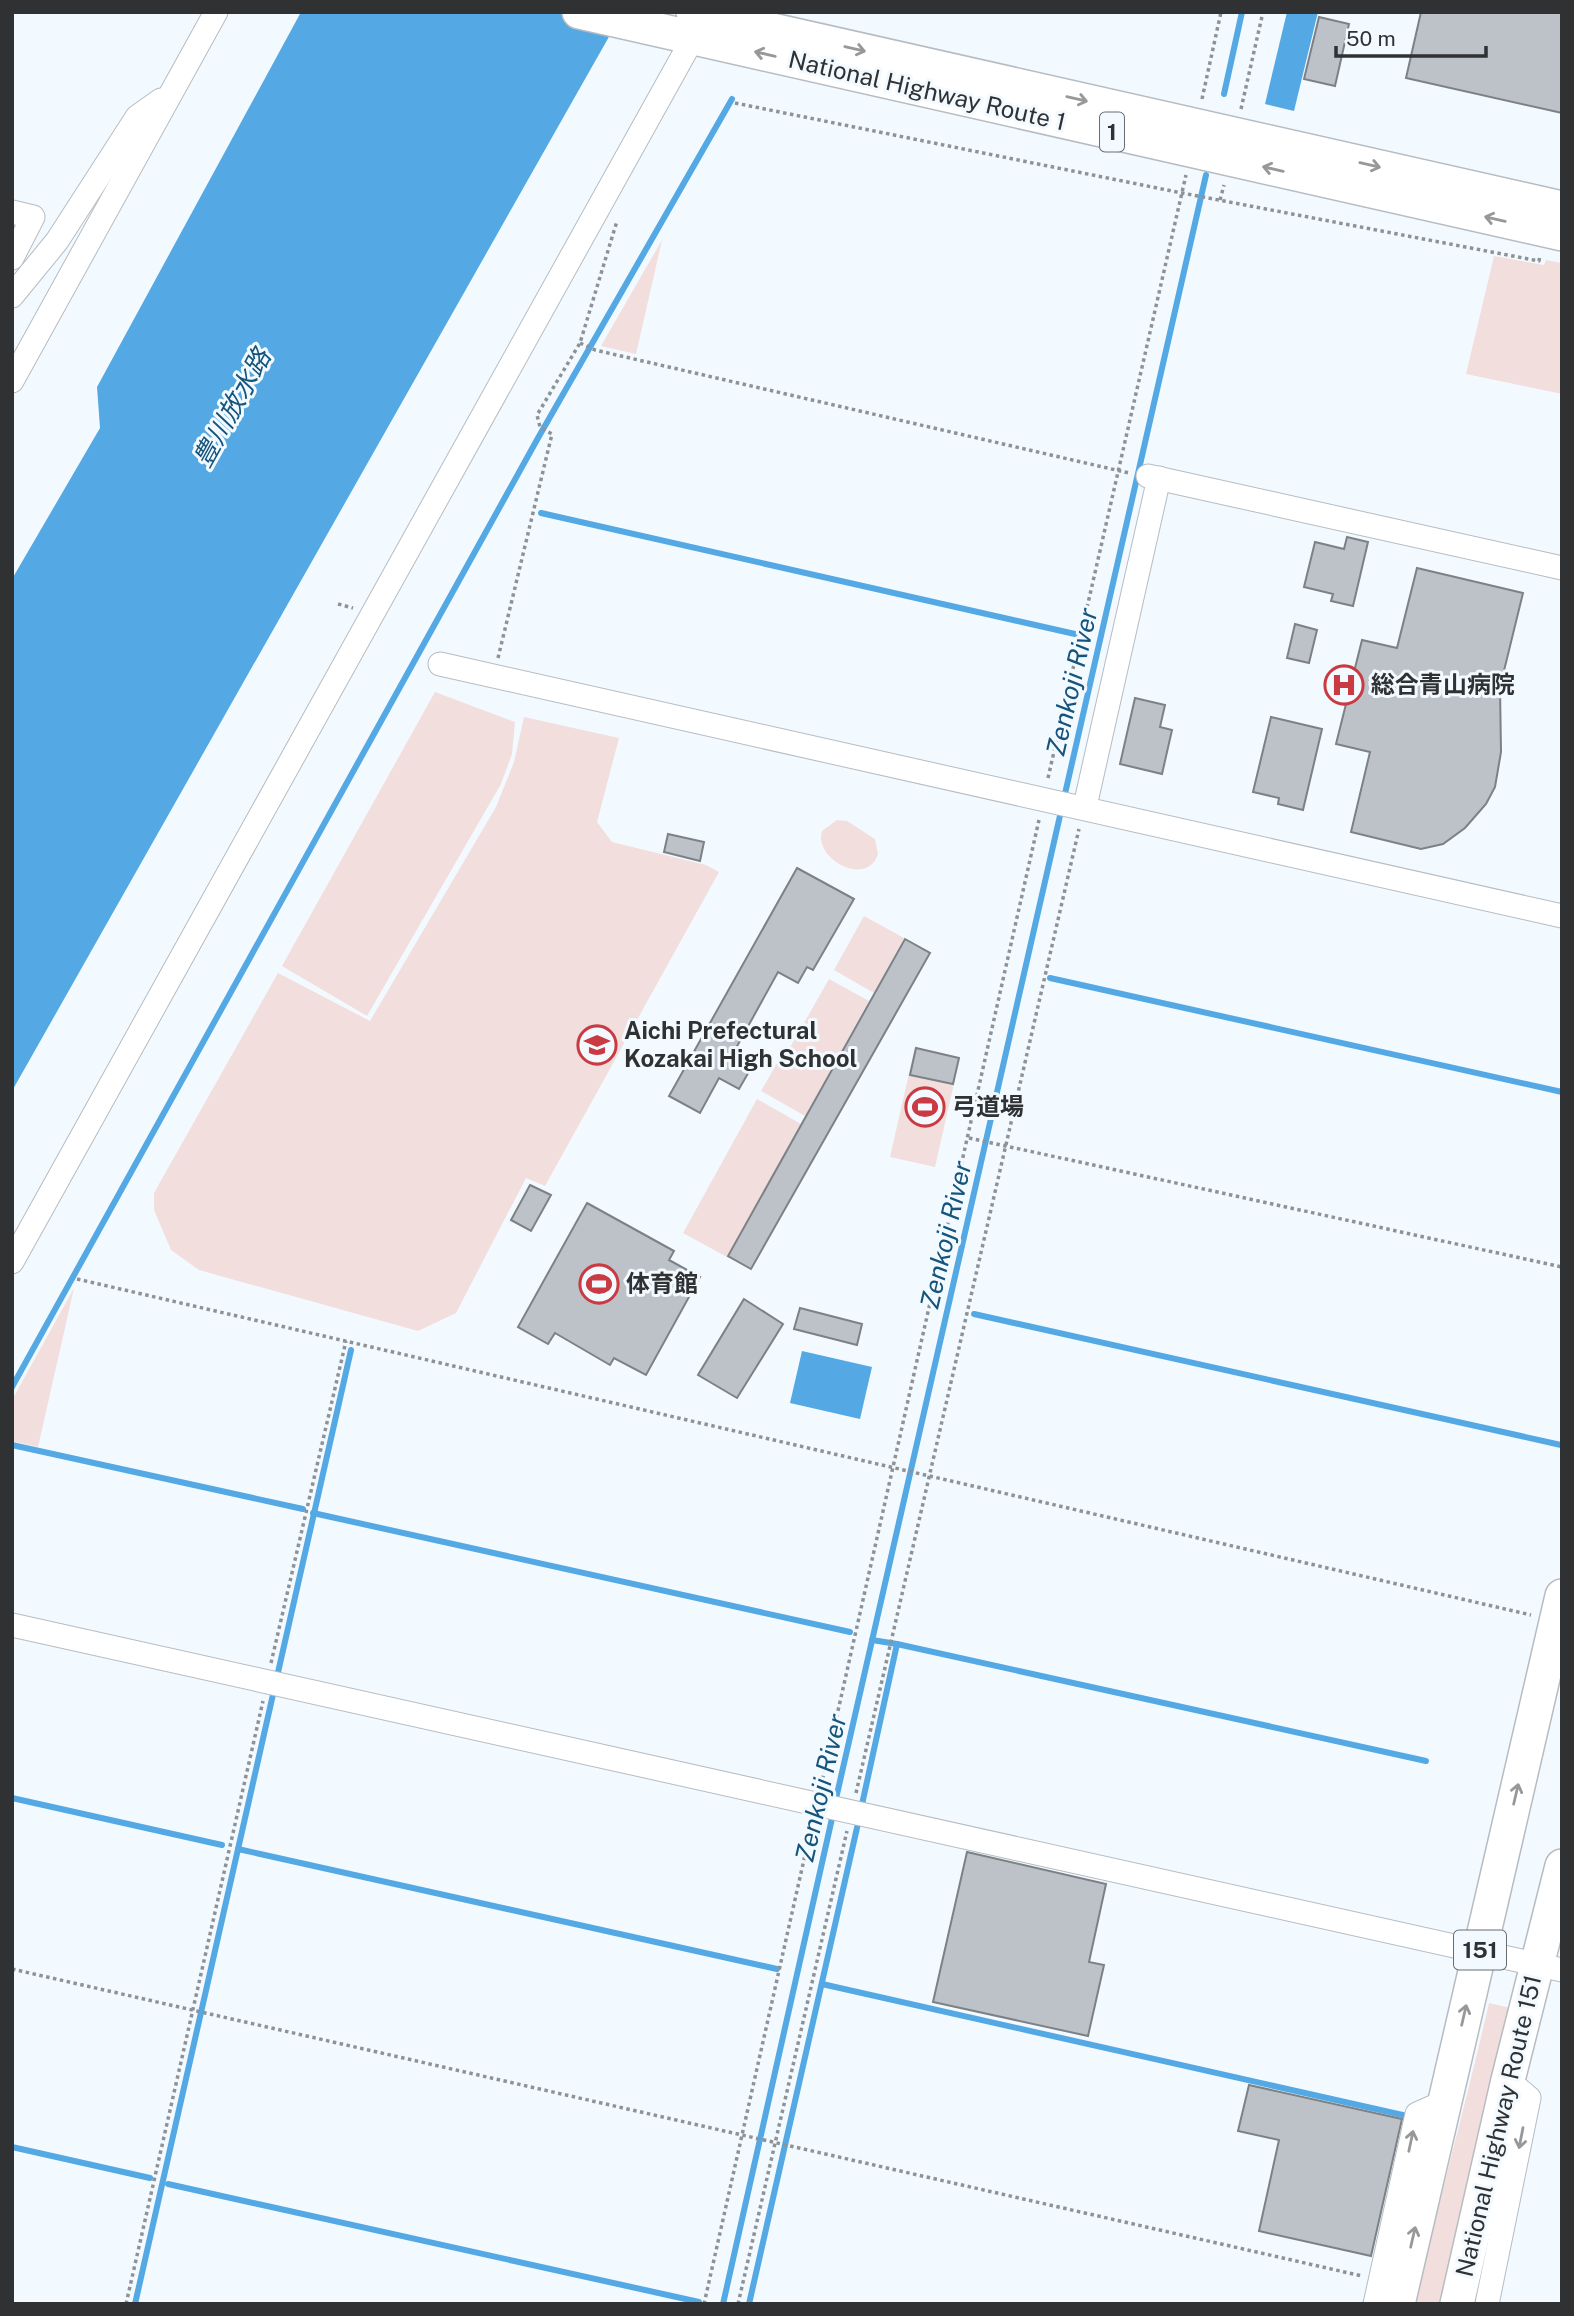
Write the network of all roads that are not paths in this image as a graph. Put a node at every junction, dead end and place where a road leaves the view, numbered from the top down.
1 (216, 12) edge
2 (579, 12) edge
3 (693, 22) edge
4 (167, 96) junction
5 (1562, 208) edge
6 (12, 212) edge
7 (1551, 244) edge
8 (12, 258) edge
9 (12, 296) edge
10 (12, 381) edge
11 (1562, 568) edge
12 (440, 664) dead end
13 (1078, 805) junction
14 (1562, 916) edge
15 (12, 1262) edge
16 (1559, 1609) edge
17 (12, 1625) edge
18 (1562, 1866) edge
19 (1479, 1951) junction
20 (1549, 1967) edge
21 (1389, 2292) edge
22 (1485, 2303) edge
23 (1375, 2304) edge

1 - 4 street
2 - 3 highway, National Highway Route 1 / 1
3 -> 5 highway, National Highway Route 1 / 1
7 -> 3 highway, National Highway Route 1 / 1
3 - 15 street
4 - 9 street
4 - 10 street
6 - 8 street
11 - 13 street
12 - 13 street
13 - 14 street
19 -> 16 highway, 151
17 - 19 street
18 - 20 highway, National Highway Route 151 / 151
19 - 20 street
21 -> 19 highway, 151
20 -> 22 highway, National Highway Route 151 / 151
21 - 23 street

